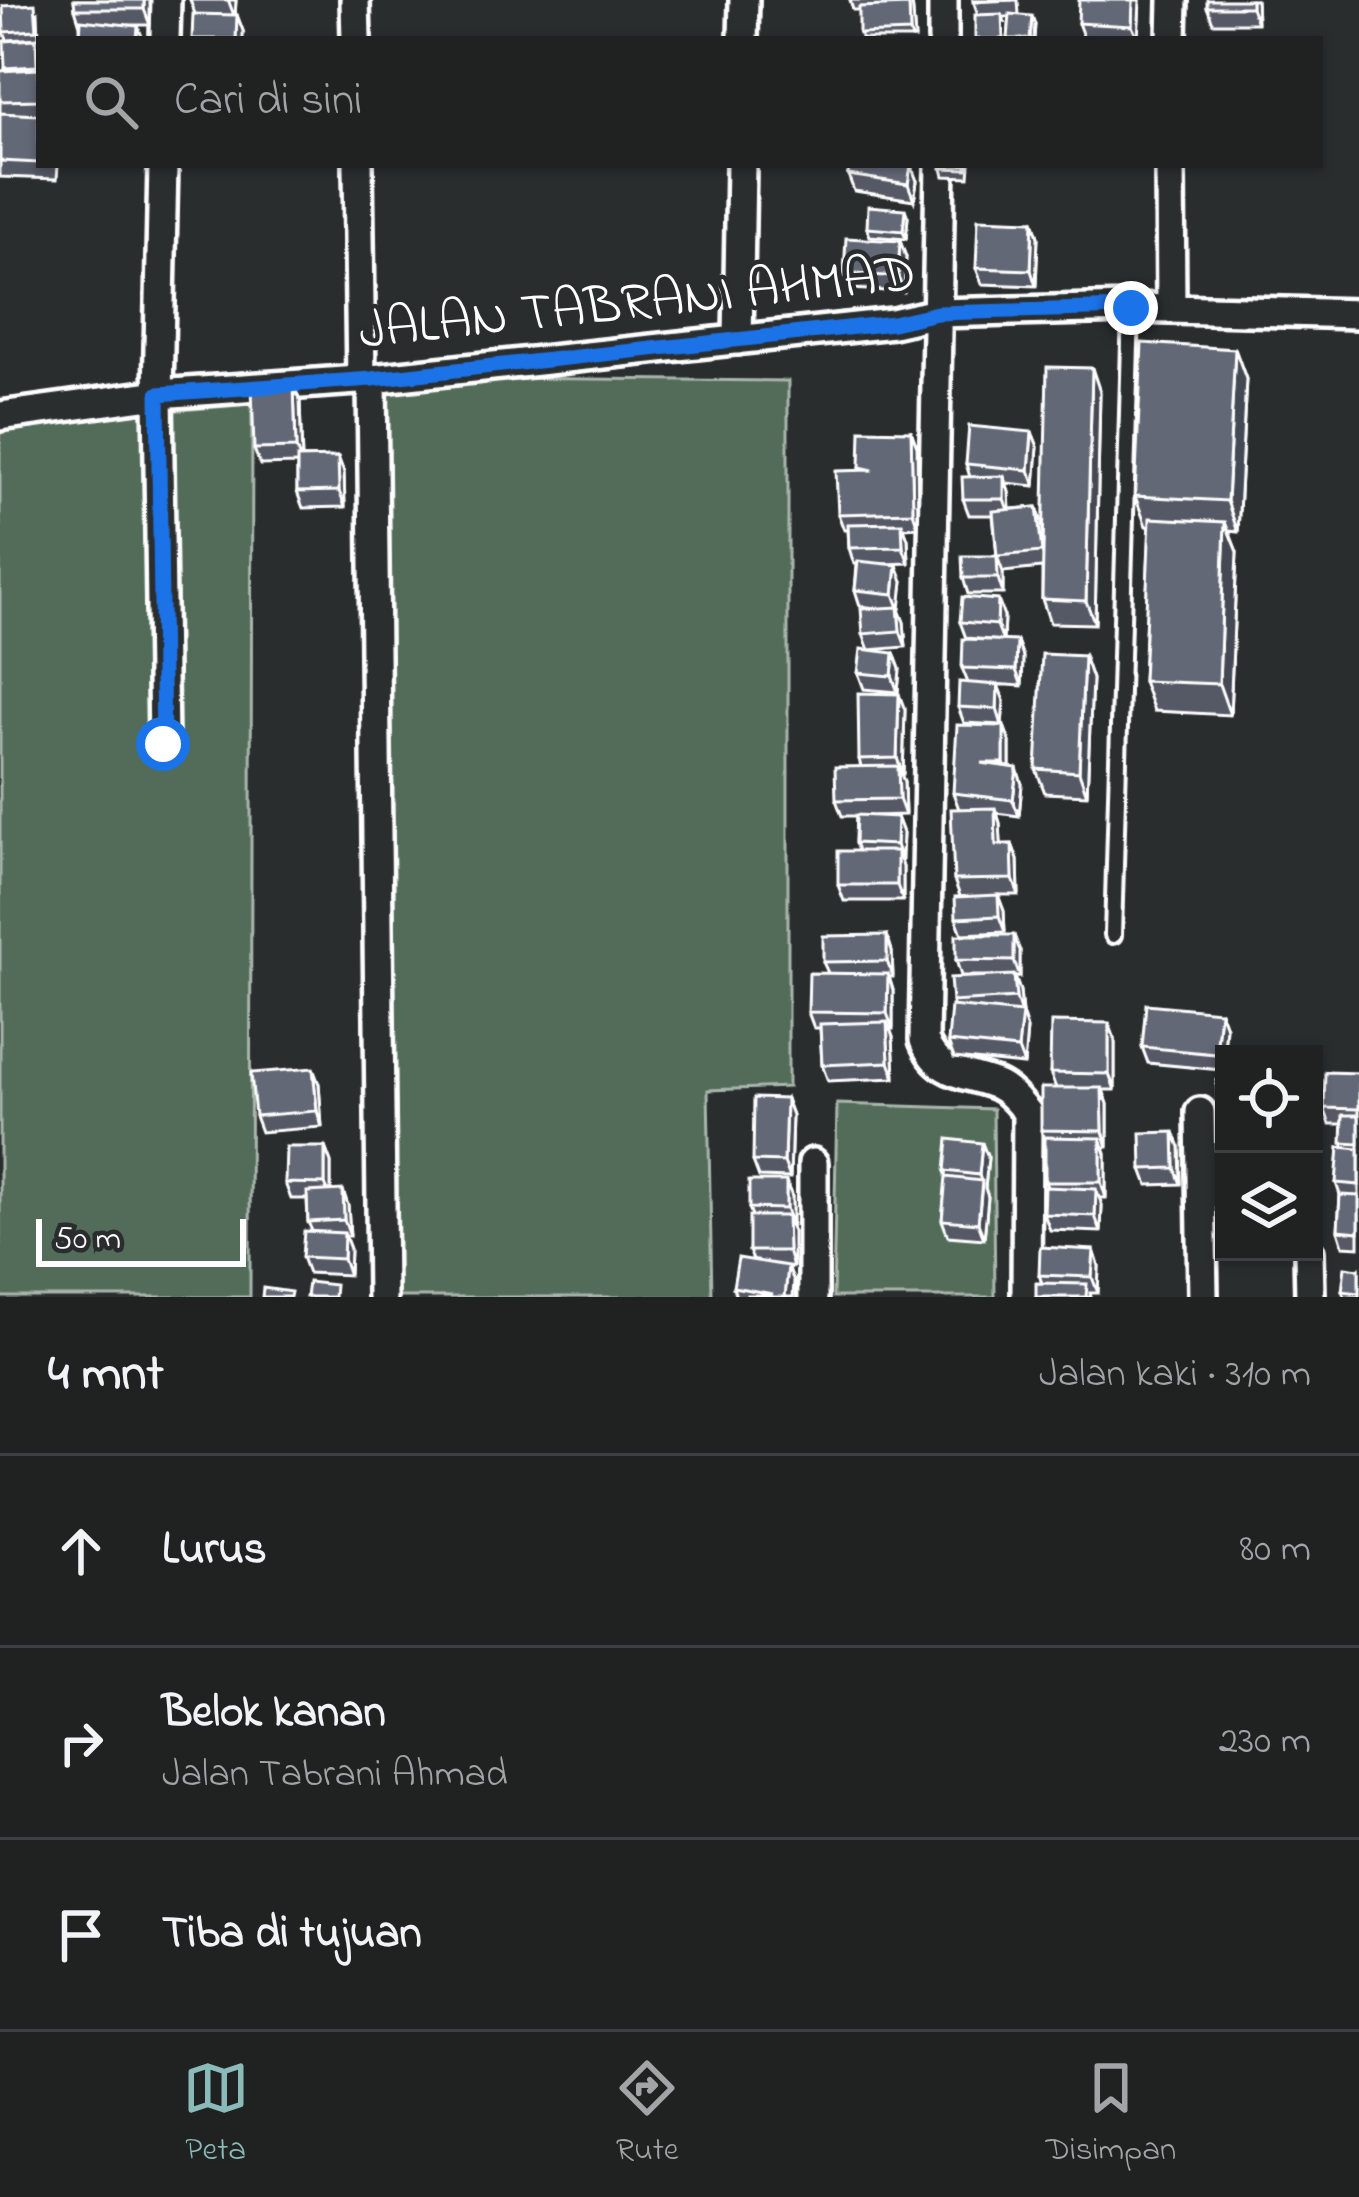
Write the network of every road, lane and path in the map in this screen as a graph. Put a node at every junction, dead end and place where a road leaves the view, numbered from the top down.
1 (166, 0) edge
2 (356, 0) edge
3 (744, 0) edge
4 (944, 0) edge
5 (1173, 0) edge
6 (165, 36) edge
7 (356, 36) edge
8 (743, 36) edge
9 (943, 36) edge
10 (1172, 36) edge
11 (163, 168) edge
12 (358, 168) edge
13 (741, 168) edge
14 (940, 168) edge
15 (1170, 168) edge
16 (1131, 308) junction
17 (1171, 308) junction
18 (937, 313) junction
19 (1359, 314) edge
20 (738, 340) junction
21 (366, 380) junction
22 (158, 394) junction
23 (0, 416) edge
24 (163, 744) dead end
25 (1113, 935) dead end
26 (1200, 1112) dead end
27 (814, 1163) dead end
28 (1309, 1261) edge
29 (382, 1297) edge
30 (813, 1297) edge
31 (1026, 1297) edge
32 (1203, 1297) edge
33 (1310, 1297) edge

1 - 6 street
2 - 7 street
3 - 8 street
4 - 9 street
5 - 10 street
11 - 22 street
12 - 21 street
13 - 20 street
14 - 18 street
15 - 17 street
16 - 17 street, JALAN TABRANI AHMAD
16 - 18 street, JALAN TABRANI AHMAD
16 - 25 lane
17 - 19 street, JALAN TABRANI AHMAD
18 - 20 street, JALAN TABRANI AHMAD
18 - 31 street
20 - 21 street, JALAN TABRANI AHMAD
21 - 22 street, JALAN TABRANI AHMAD
21 - 29 street
22 - 23 street, JALAN TABRANI AHMAD
22 - 24 street
26 - 32 street
27 - 30 street
28 - 33 street

